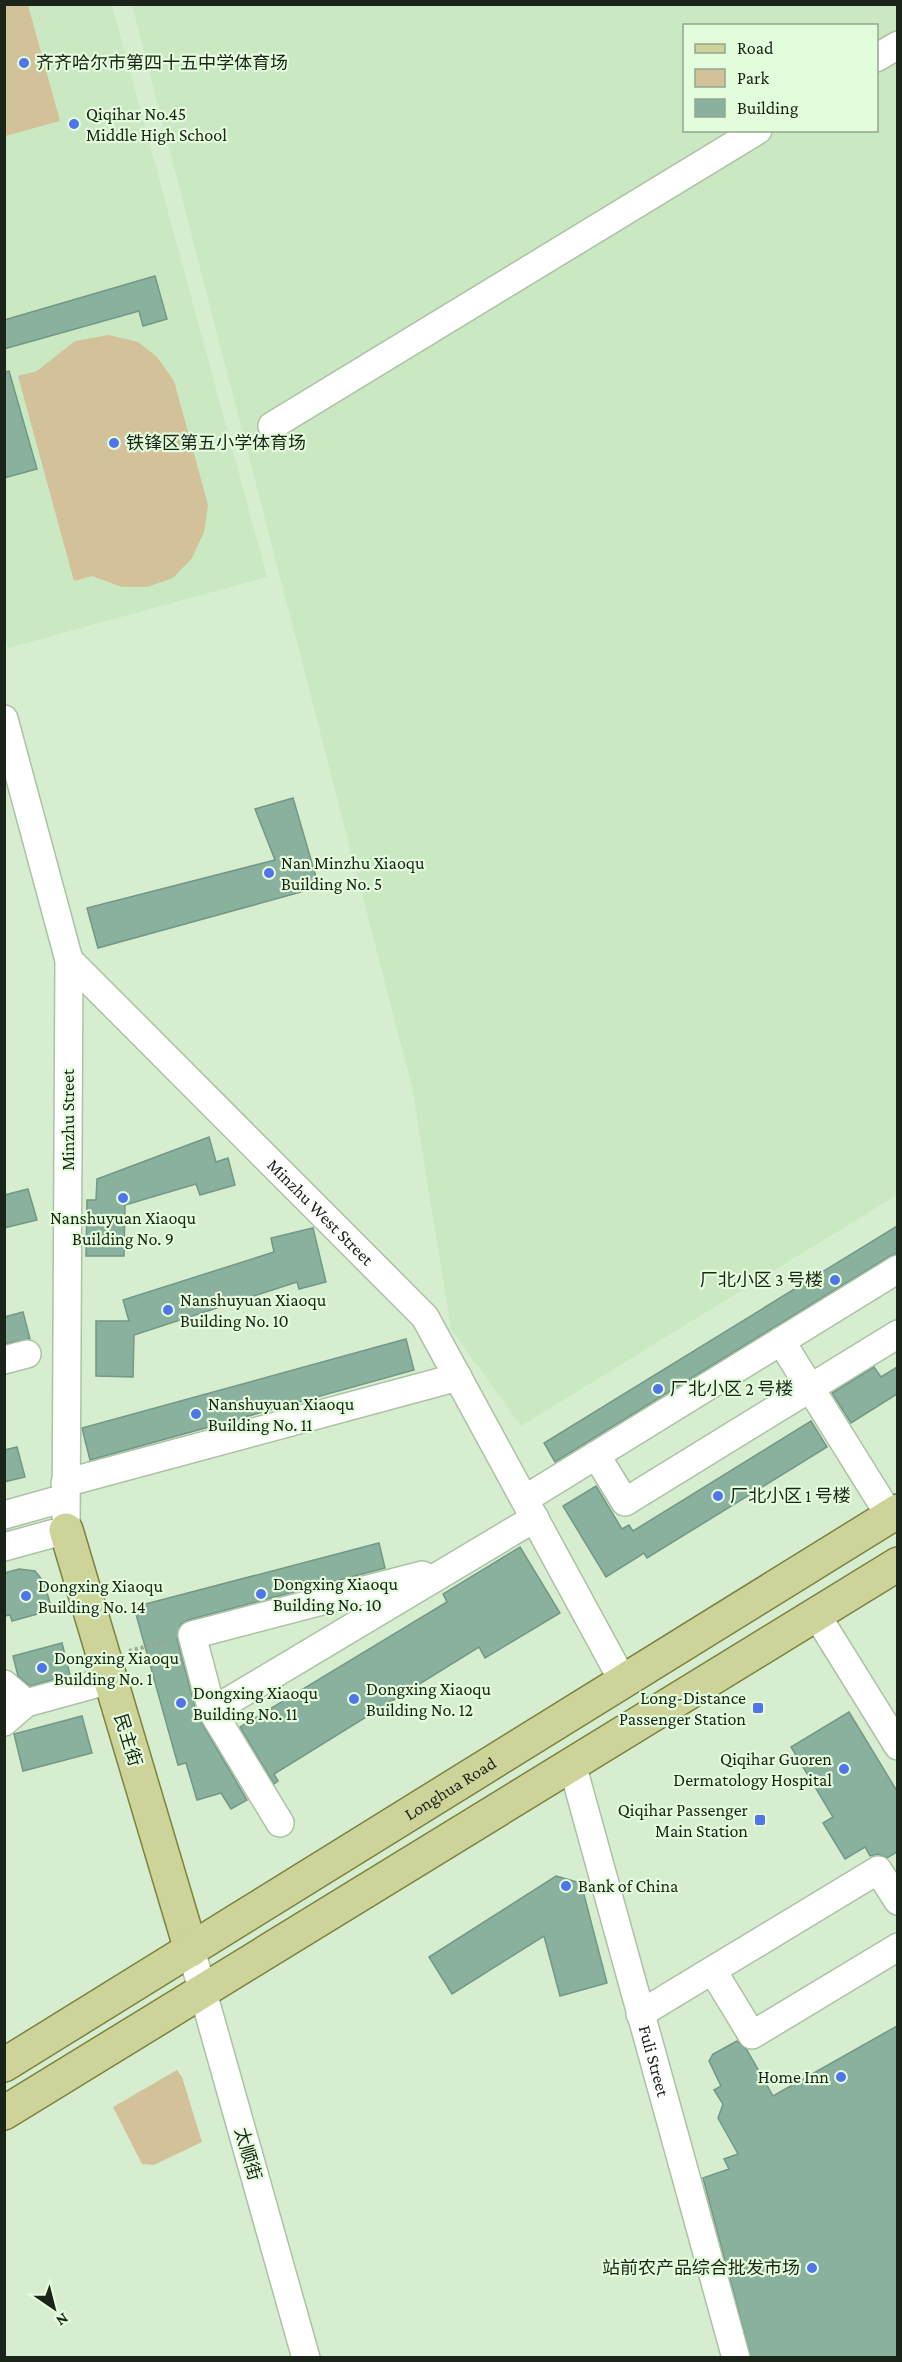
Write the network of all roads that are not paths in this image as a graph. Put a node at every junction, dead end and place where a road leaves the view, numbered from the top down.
1 (897, 45) edge
2 (878, 57) edge
3 (755, 132) edge
4 (272, 426) dead end
5 (4, 719) edge
6 (69, 960) junction
7 (897, 1269) edge
8 (897, 1334) edge
9 (781, 1341) junction
10 (458, 1377) junction
11 (810, 1388) junction
12 (596, 1455) junction
13 (65, 1504) junction
14 (530, 1509) junction
15 (894, 1514) edge
16 (4, 1515) edge
17 (4, 1547) edge
18 (897, 1564) edge
19 (452, 1567) junction
20 (816, 1614) junction
21 (107, 1669) junction
22 (623, 1681) junction
23 (4, 1684) edge
24 (26, 1703) junction
25 (212, 1711) junction
26 (4, 1722) edge
27 (897, 1746) edge
28 (572, 1764) junction
29 (280, 1822) dead end
30 (897, 1901) edge
31 (897, 1947) edge
32 (191, 1950) junction
33 (713, 1971) junction
34 (202, 1991) junction
35 (640, 2014) junction
36 (4, 2065) edge
37 (4, 2113) edge
38 (306, 2358) edge
39 (736, 2358) edge

1 - 2 street
3 - 4 street
5 - 6 street, Minzhu Street
6 - 10 street, Minzhu West Street
6 - 13 street, Minzhu Street
7 - 9 street
8 - 11 street
9 - 11 street
9 - 12 street
10 - 13 street
10 - 14 street, Minzhu West Street
11 - 12 street
11 - 15 street
12 - 14 street
13 - 16 street
13 - 17 street
13 - 21 main road, 民主街
14 - 19 street
14 - 22 street, Minzhu West Street
15 - 22 main road, Longhua Road
18 - 20 main road
19 - 25 street
19 - 25 street
20 - 27 street
20 - 28 main road
21 - 24 street
21 - 32 main road, 民主街
22 - 32 main road, Longhua Road
23 - 24 street
24 - 26 street
25 - 29 street
28 - 34 main road
28 - 35 street, Fuli Street
30 - 33 street
31 - 33 street
32 - 34 street, 太顺街
32 - 36 main road, Longhua Road
33 - 35 street
34 - 37 main road
34 - 38 street, 太顺街
35 - 39 street, Fuli Street

